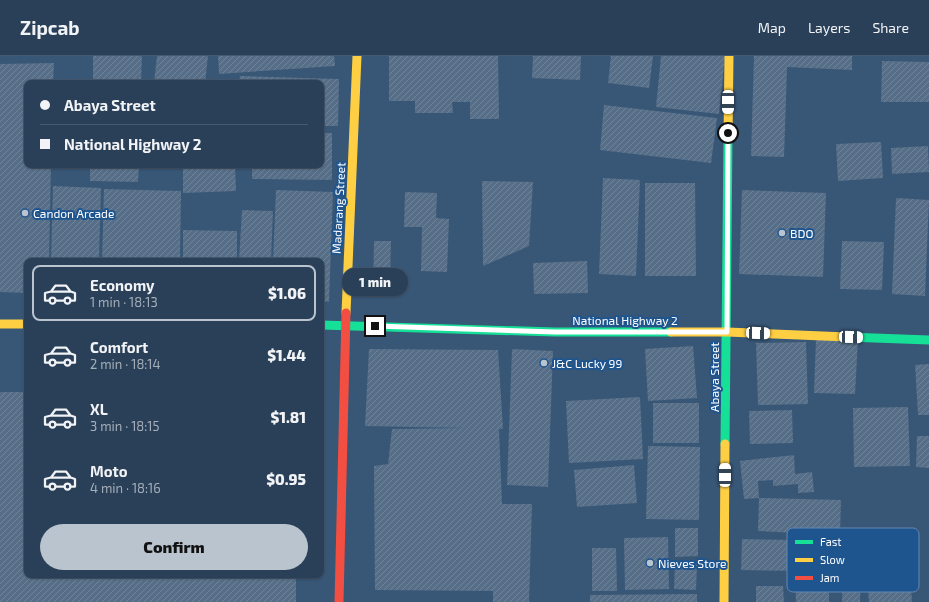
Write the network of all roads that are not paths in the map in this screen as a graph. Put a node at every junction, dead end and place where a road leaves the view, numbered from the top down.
1 (357, 56) edge
2 (729, 56) edge
3 (0, 324) edge
4 (24, 324) edge
5 (324, 325) edge
6 (345, 325) junction
7 (727, 332) junction
8 (929, 340) edge
9 (339, 602) edge
10 (724, 602) edge

1 - 6 street, Madarang Street
2 - 7 street, Abaya Street
3 - 4 street
5 - 6 street, National Highway 2
6 - 7 street, National Highway 2
6 - 9 street, Madarang Street
7 - 8 street, National Highway 2
7 - 10 street, Abaya Street

